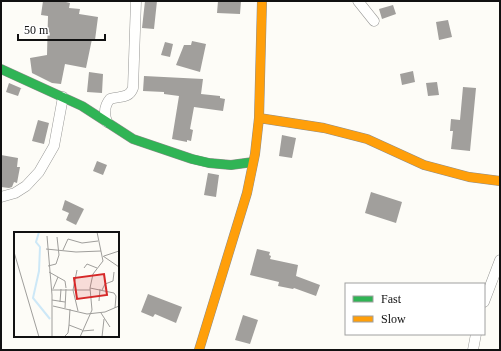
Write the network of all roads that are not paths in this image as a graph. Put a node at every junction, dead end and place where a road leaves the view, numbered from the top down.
1 (136, 1) edge
2 (262, 1) edge
3 (358, 1) edge
4 (374, 21) dead end
5 (1, 69) edge
6 (63, 97) junction
7 (259, 118) junction
8 (107, 122) junction
9 (253, 162) junction
10 (500, 181) edge
11 (1, 197) edge
12 (500, 260) edge
13 (485, 299) edge
14 (476, 335) edge
15 (199, 350) edge
16 (473, 350) edge

1 - 8 street
2 - 7 street
3 - 4 street
5 - 6 street
6 - 8 street
6 - 11 street
7 - 9 street
7 - 10 street
8 - 9 street
9 - 15 street
12 - 13 street
14 - 16 street

